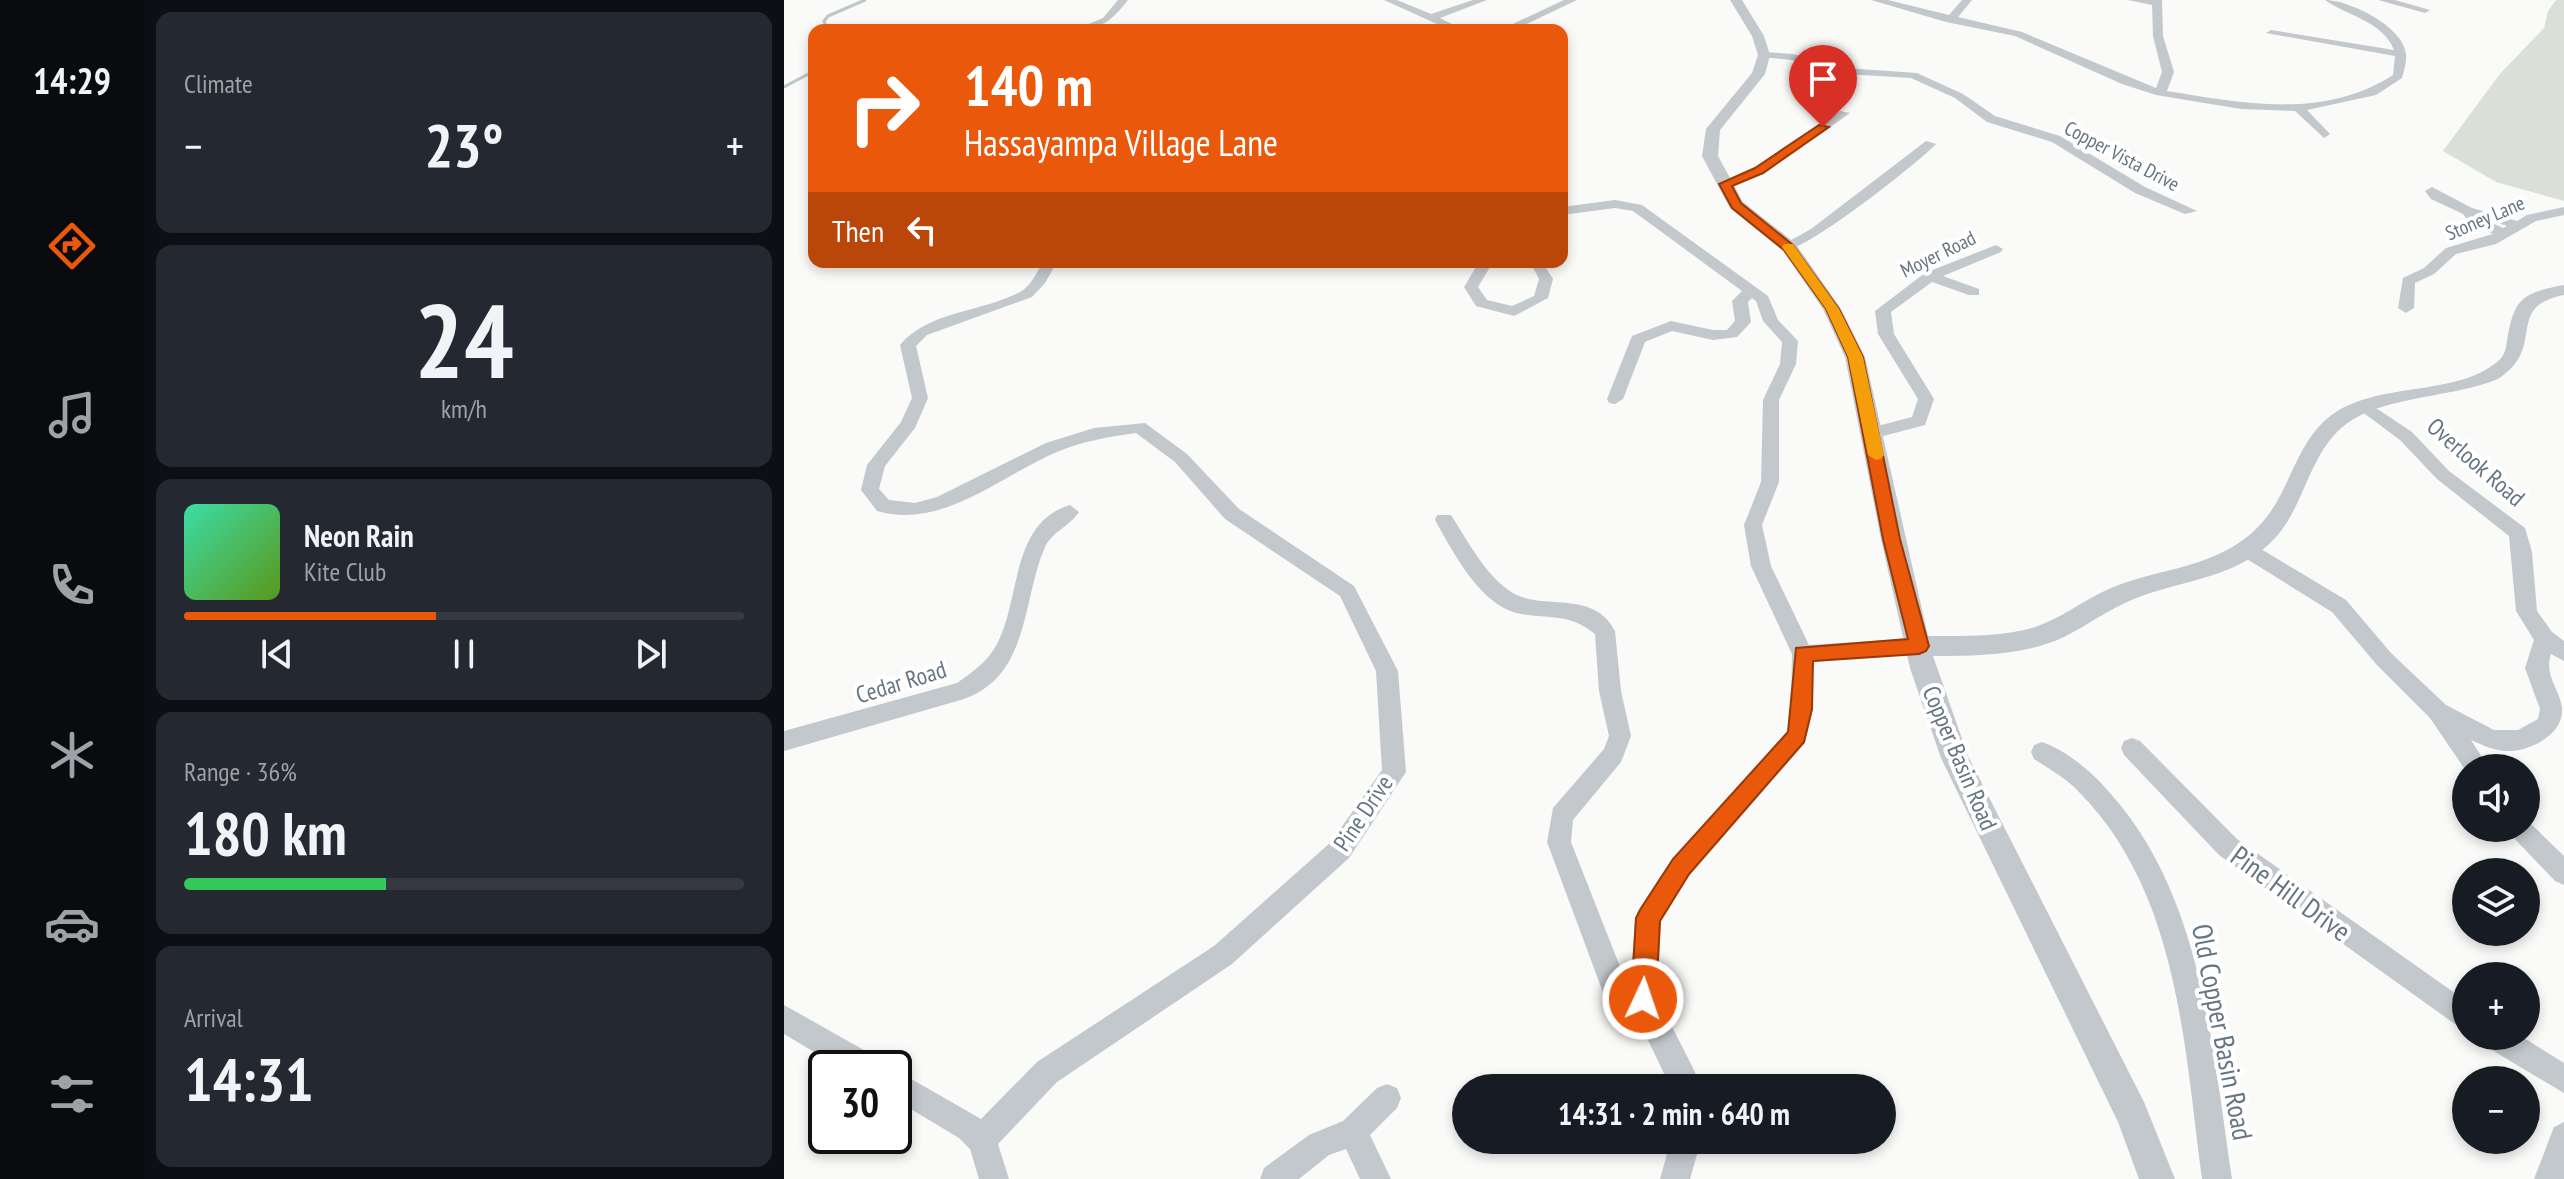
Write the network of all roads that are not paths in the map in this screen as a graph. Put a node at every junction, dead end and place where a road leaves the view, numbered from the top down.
1 (1123, 0) edge
2 (1389, 0) edge
3 (1482, 0) edge
4 (1572, 0) edge
5 (1736, 0) edge
6 (1876, 0) edge
7 (1967, 0) edge
8 (2133, 0) edge
9 (2330, 0) edge
10 (2383, 0) edge
11 (2157, 2) edge
12 (2425, 10) dead end
13 (1431, 18) junction
14 (1950, 20) junction
15 (1096, 24) edge
16 (1445, 24) edge
17 (1518, 24) edge
18 (2271, 33) dead end
19 (2401, 54) junction
20 (1764, 55) junction
21 (2160, 93) junction
22 (2298, 108) junction
23 (1844, 113) dead end
24 (2324, 134) dead end
25 (1930, 144) dead end
26 (1725, 184) junction
27 (2432, 191) dead end
28 (1568, 210) edge
29 (2190, 211) dead end
30 (2468, 211) junction
31 (2562, 213) edge
32 (2519, 226) junction
33 (2504, 234) junction
34 (1789, 247) junction
35 (1996, 249) dead end
36 (1047, 268) edge
37 (1482, 268) edge
38 (1539, 268) edge
39 (1930, 276) junction
40 (2564, 290) edge
41 (1751, 291) junction
42 (1974, 292) dead end
43 (2406, 308) dead end
44 (1615, 399) dead end
45 (2367, 407) junction
46 (1872, 433) junction
47 (1070, 512) dead end
48 (1444, 520) dead end
49 (2249, 551) junction
50 (2545, 638) junction
51 (1919, 646) junction
52 (2564, 652) edge
53 (1803, 654) junction
54 (2438, 711) junction
55 (784, 741) edge
56 (2132, 748) dead end
57 (2042, 752) dead end
58 (2467, 754) edge
59 (2534, 842) edge
60 (2564, 873) edge
61 (1643, 999) junction
62 (2452, 1008) edge
63 (784, 1019) edge
64 (837, 1050) edge
65 (2517, 1050) edge
66 (1678, 1074) edge
67 (2564, 1079) edge
68 (912, 1094) edge
69 (1387, 1098) dead end
70 (1353, 1131) junction
71 (2564, 1137) edge
72 (982, 1140) junction
73 (1682, 1154) edge
74 (994, 1179) edge
75 (1275, 1179) edge
76 (1376, 1179) edge
77 (1675, 1179) edge
78 (2157, 1179) edge
79 (2217, 1179) edge
80 (2549, 1179) edge

1 - 15 street
2 - 13 street
3 - 13 street
4 - 17 street
5 - 20 street
6 - 14 street
7 - 14 street
8 - 11 street
9 - 19 street
10 - 12 street
11 - 21 street
13 - 16 street
14 - 21 street
18 - 19 street
19 - 22 street
20 - 26 street, Copper Basin Road
20 - 29 street, Copper Vista Drive
21 - 22 street
22 - 24 street
23 - 26 street
25 - 34 street
26 - 34 street, Copper Basin Road
27 - 30 street
28 - 41 street
30 - 32 street
30 - 33 street
31 - 32 street, Stoney Lane
32 - 33 street, Stoney Lane
33 - 43 street, Stoney Lane
34 - 46 street, Copper Basin Road
35 - 39 street, Moyer Road
36 - 72 street, Pine Drive
37 - 38 street
39 - 42 street
39 - 46 street, Moyer Road
40 - 45 street
41 - 44 street
41 - 53 street
45 - 49 street
45 - 50 street, Overlook Road
46 - 51 street, Copper Basin Road
47 - 55 street, Cedar Road
48 - 61 street
49 - 51 street
49 - 54 street
50 - 52 street, Overlook Road
50 - 54 street
51 - 53 street
51 - 78 street, Copper Basin Road
53 - 61 street
54 - 58 street
56 - 62 street, Pine Hill Drive
57 - 79 street, Old Copper Basin Road
59 - 60 street
61 - 66 street
63 - 64 street
65 - 67 street
68 - 72 street
69 - 70 street
70 - 75 street
70 - 76 street
71 - 80 street
72 - 74 street
73 - 77 street

